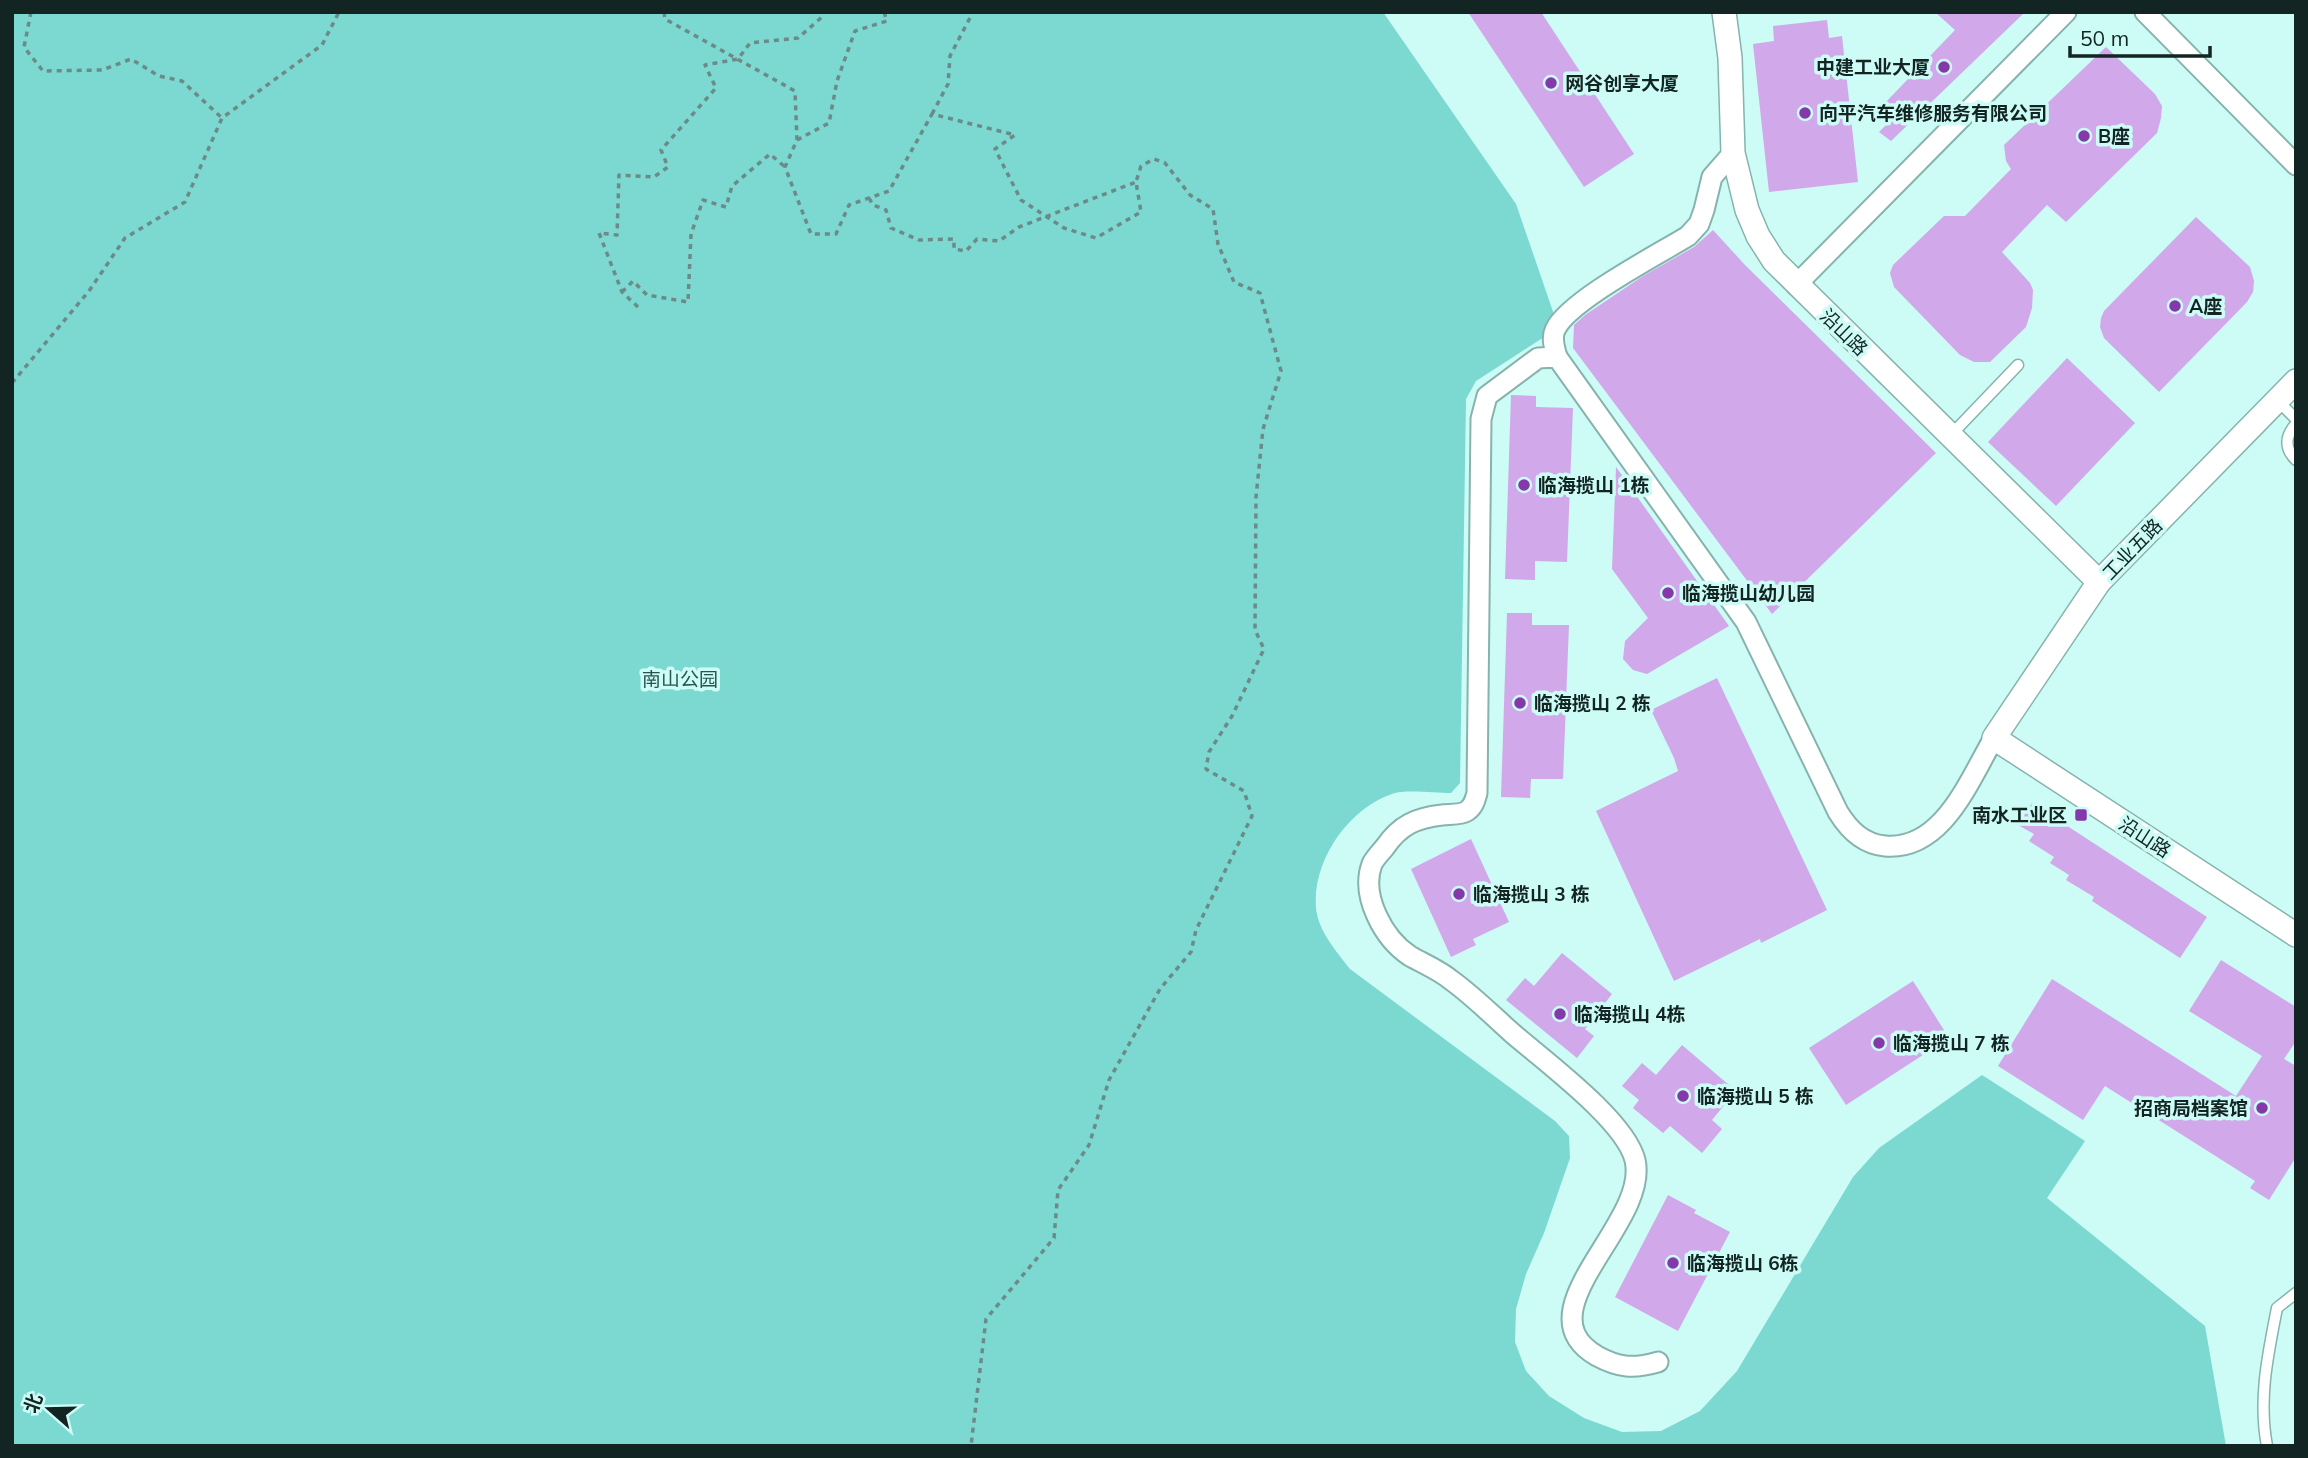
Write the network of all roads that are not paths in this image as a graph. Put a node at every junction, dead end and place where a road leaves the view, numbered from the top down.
1 (1724, 12) edge
2 (2066, 12) edge
3 (2145, 12) edge
4 (1733, 153) junction
5 (2296, 164) edge
6 (1796, 285) junction
7 (1557, 357) junction
8 (2018, 365) dead end
9 (2296, 381) edge
10 (2277, 400) junction
11 (2296, 421) edge
12 (1950, 436) junction
13 (2296, 460) edge
14 (2099, 582) junction
15 (1994, 738) junction
16 (2296, 935) edge
17 (2296, 1293) edge
18 (1658, 1362) dead end
19 (2267, 1446) edge

1 - 4 street, 沿山路
2 - 6 street
3 - 5 street
4 - 6 street, 沿山路
4 - 7 street
6 - 12 street, 沿山路
7 - 15 street
7 - 18 street
8 - 12 lane
9 - 10 street, 工业五路
10 - 11 lane
10 - 14 street, 工业五路
11 - 13 lane
12 - 14 street, 沿山路
14 - 15 street, 工业五路
15 - 16 street, 沿山路
17 - 19 lane

